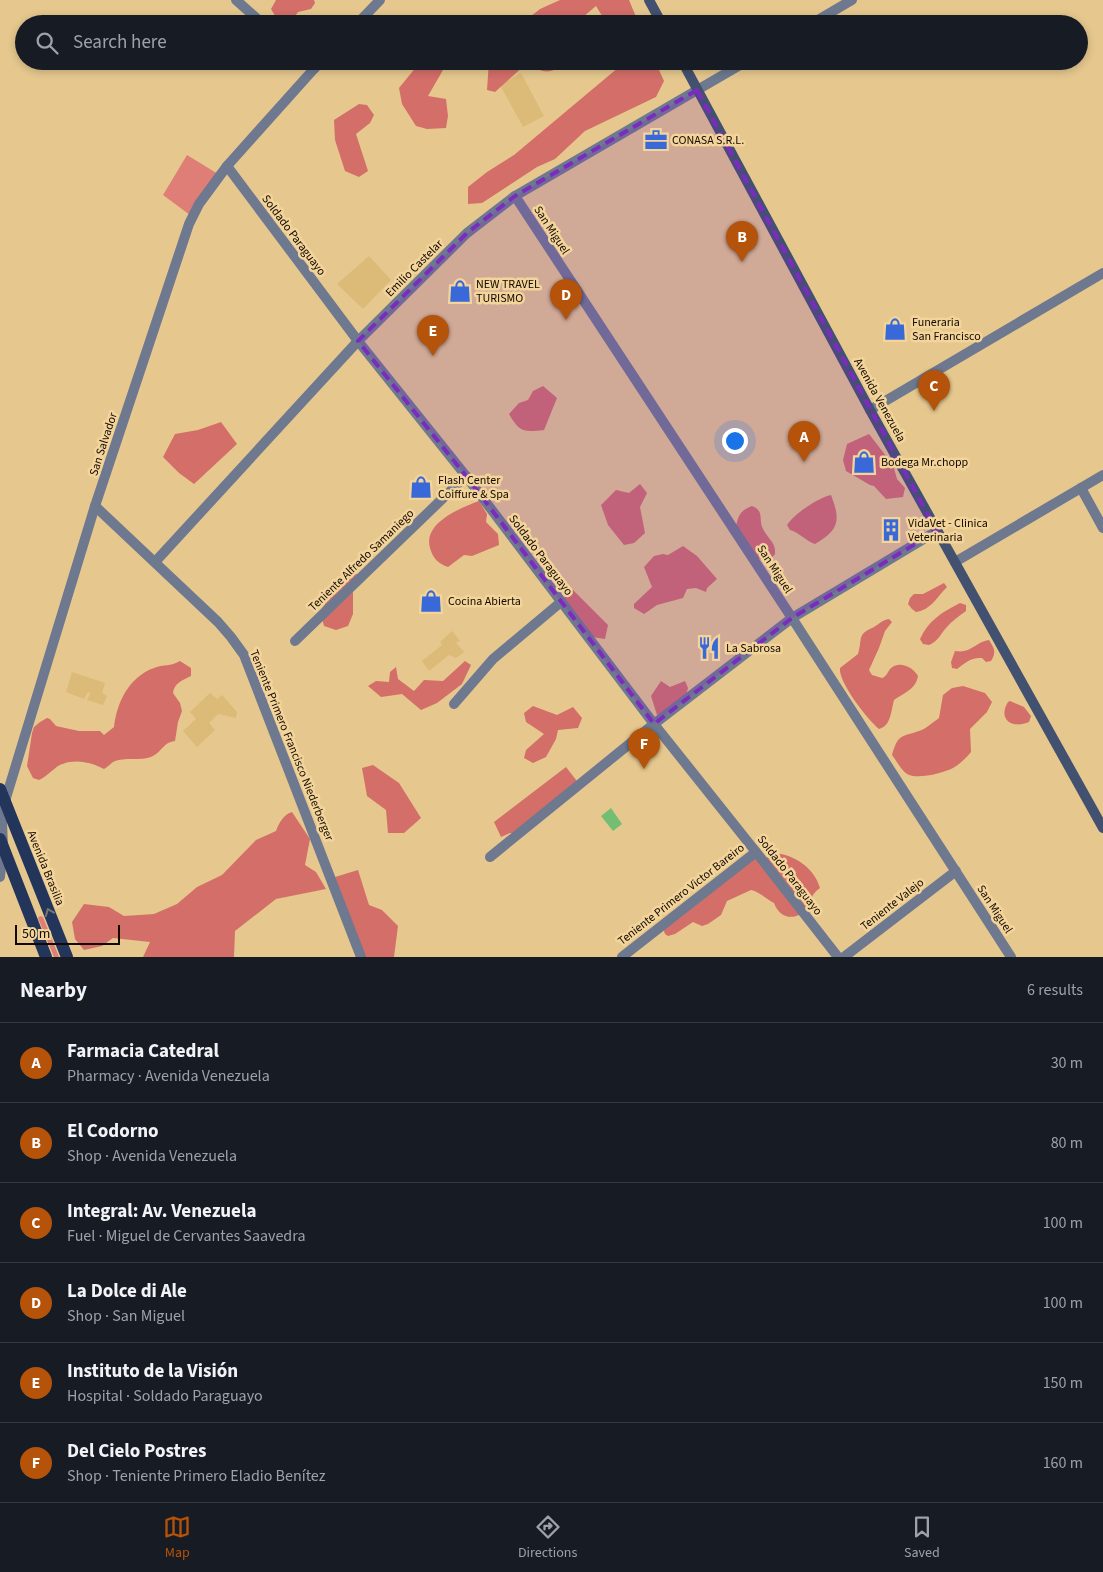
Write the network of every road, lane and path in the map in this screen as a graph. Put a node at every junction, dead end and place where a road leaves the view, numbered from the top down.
1 (236, 0) edge
2 (380, 0) edge
3 (649, 0) edge
4 (852, 0) edge
5 (253, 15) edge
6 (366, 15) edge
7 (657, 15) edge
8 (826, 15) edge
9 (308, 70) edge
10 (687, 70) edge
11 (731, 70) edge
12 (697, 90) junction
13 (227, 166) junction
14 (515, 196) junction
15 (1103, 273) edge
16 (358, 341) junction
17 (870, 410) junction
18 (1103, 475) edge
19 (466, 476) junction
20 (1082, 488) junction
21 (95, 506) junction
22 (1103, 528) edge
23 (937, 531) junction
24 (154, 562) junction
25 (955, 562) junction
26 (561, 602) junction
27 (792, 618) junction
28 (295, 641) dead end
29 (454, 704) dead end
30 (654, 724) junction
31 (0, 789) edge
32 (5, 801) junction
33 (1103, 828) edge
34 (2, 843) edge
35 (756, 852) junction
36 (490, 857) dead end
37 (956, 871) junction
38 (0, 877) edge
39 (46, 957) edge
40 (67, 957) edge
41 (361, 957) edge
42 (622, 957) edge
43 (838, 957) edge
44 (844, 957) edge
45 (1012, 957) edge

1 - 5 street
2 - 6 street
3 - 7 main road
4 - 8 street
9 - 13 street, San Salvador
10 - 12 main road, Avenida Venezuela
11 - 12 street, Emilio Castelar
12 - 14 street, Emilio Castelar
12 - 17 main road, Avenida Venezuela
13 - 16 street, Soldado Paraguayo
13 - 21 street, San Salvador
14 - 16 street, Emilio Castelar
14 - 27 street, San Miguel
15 - 17 street
16 - 19 street, Soldado Paraguayo
16 - 24 street, Emilio Castelar
17 - 23 main road, Avenida Venezuela
18 - 20 street
19 - 26 street, Soldado Paraguayo
19 - 28 street, Teniente Alfredo Samaniego
20 - 22 street
20 - 25 street
21 - 24 street, Teniente Primero Francisco Niederberger
21 - 32 street, San Salvador
23 - 25 main road, Avenida Venezuela
23 - 27 street
24 - 41 street, Teniente Primero Francisco Niederberger
25 - 33 main road, Avenida Venezuela
26 - 29 street
26 - 30 street, Soldado Paraguayo
27 - 30 street
27 - 37 street, San Miguel
30 - 35 street, Soldado Paraguayo
30 - 36 street
31 - 32 main road, Avenida Brasilia
32 - 34 street, San Salvador
40 -> 32 main road, Avenida Brasilia
34 - 38 street, San Salvador
34 - 39 main road
35 - 42 street, Teniente Primero Victor Bareiro
35 - 43 street, Soldado Paraguayo
37 - 44 street, Teniente Valejo
37 - 45 street, San Miguel

